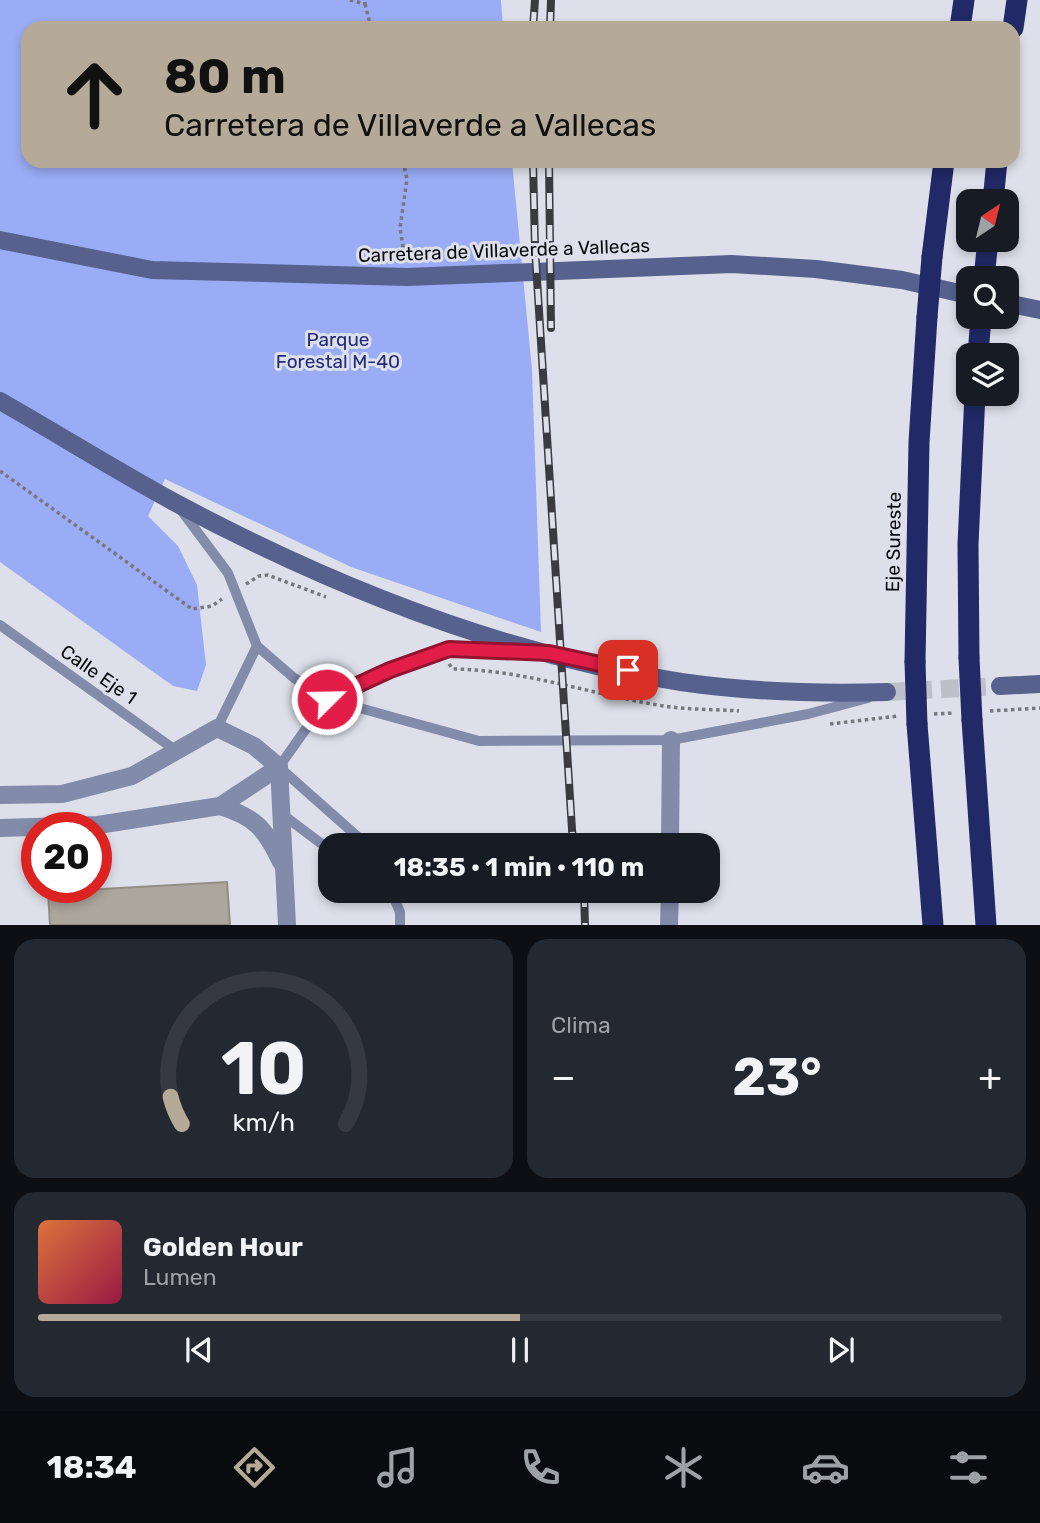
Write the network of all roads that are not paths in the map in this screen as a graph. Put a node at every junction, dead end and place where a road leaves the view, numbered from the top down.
1 (964, 0) edge
2 (1017, 0) edge
3 (961, 21) edge
4 (1014, 21) edge
5 (943, 168) edge
6 (997, 168) edge
7 (994, 189) edge
8 (0, 240) edge
9 (956, 292) edge
10 (1019, 306) edge
11 (1019, 309) edge
12 (1040, 310) edge
13 (1040, 318) edge
14 (0, 401) edge
15 (974, 406) edge
16 (175, 502) junction
17 (0, 625) edge
18 (257, 646) junction
19 (549, 653) junction
20 (1035, 683) edge
21 (1000, 686) tunnel mouth
22 (887, 692) joint
23 (327, 699) junction
24 (217, 728) junction
25 (671, 740) junction
26 (178, 752) junction
27 (279, 768) junction
28 (0, 795) edge
29 (219, 806) junction
30 (282, 814) junction
31 (0, 828) edge
32 (353, 833) edge
33 (670, 833) edge
34 (318, 841) edge
35 (285, 870) junction
36 (396, 903) edge
37 (670, 903) edge
38 (287, 925) edge
39 (400, 925) edge
40 (669, 925) edge
41 (933, 925) edge
42 (986, 925) edge

1 - 3 highway
2 - 4 highway
5 - 41 highway, Eje Sureste, bridge
6 - 7 highway
8 - 9 main road, Carretera de Villaverde a Vallecas
10 - 12 main road
11 - 13 main road
14 - 16 main road
15 - 42 highway, bridge
16 - 18 lane
16 - 19 main road
17 - 26 lane, Calle Eje 1
18 - 23 lane
18 - 24 lane
19 - 22 main road
19 - 23 lane
20 - 21 main road
22 - 25 lane
23 - 25 lane
23 - 27 lane
24 - 26 street
24 - 27 street
25 - 33 street
26 - 28 street
27 - 29 street
27 - 30 street
27 - 32 lane
29 - 31 street
29 - 35 street
30 - 34 lane
30 - 35 street
35 - 38 street
36 - 39 lane
37 - 40 street

